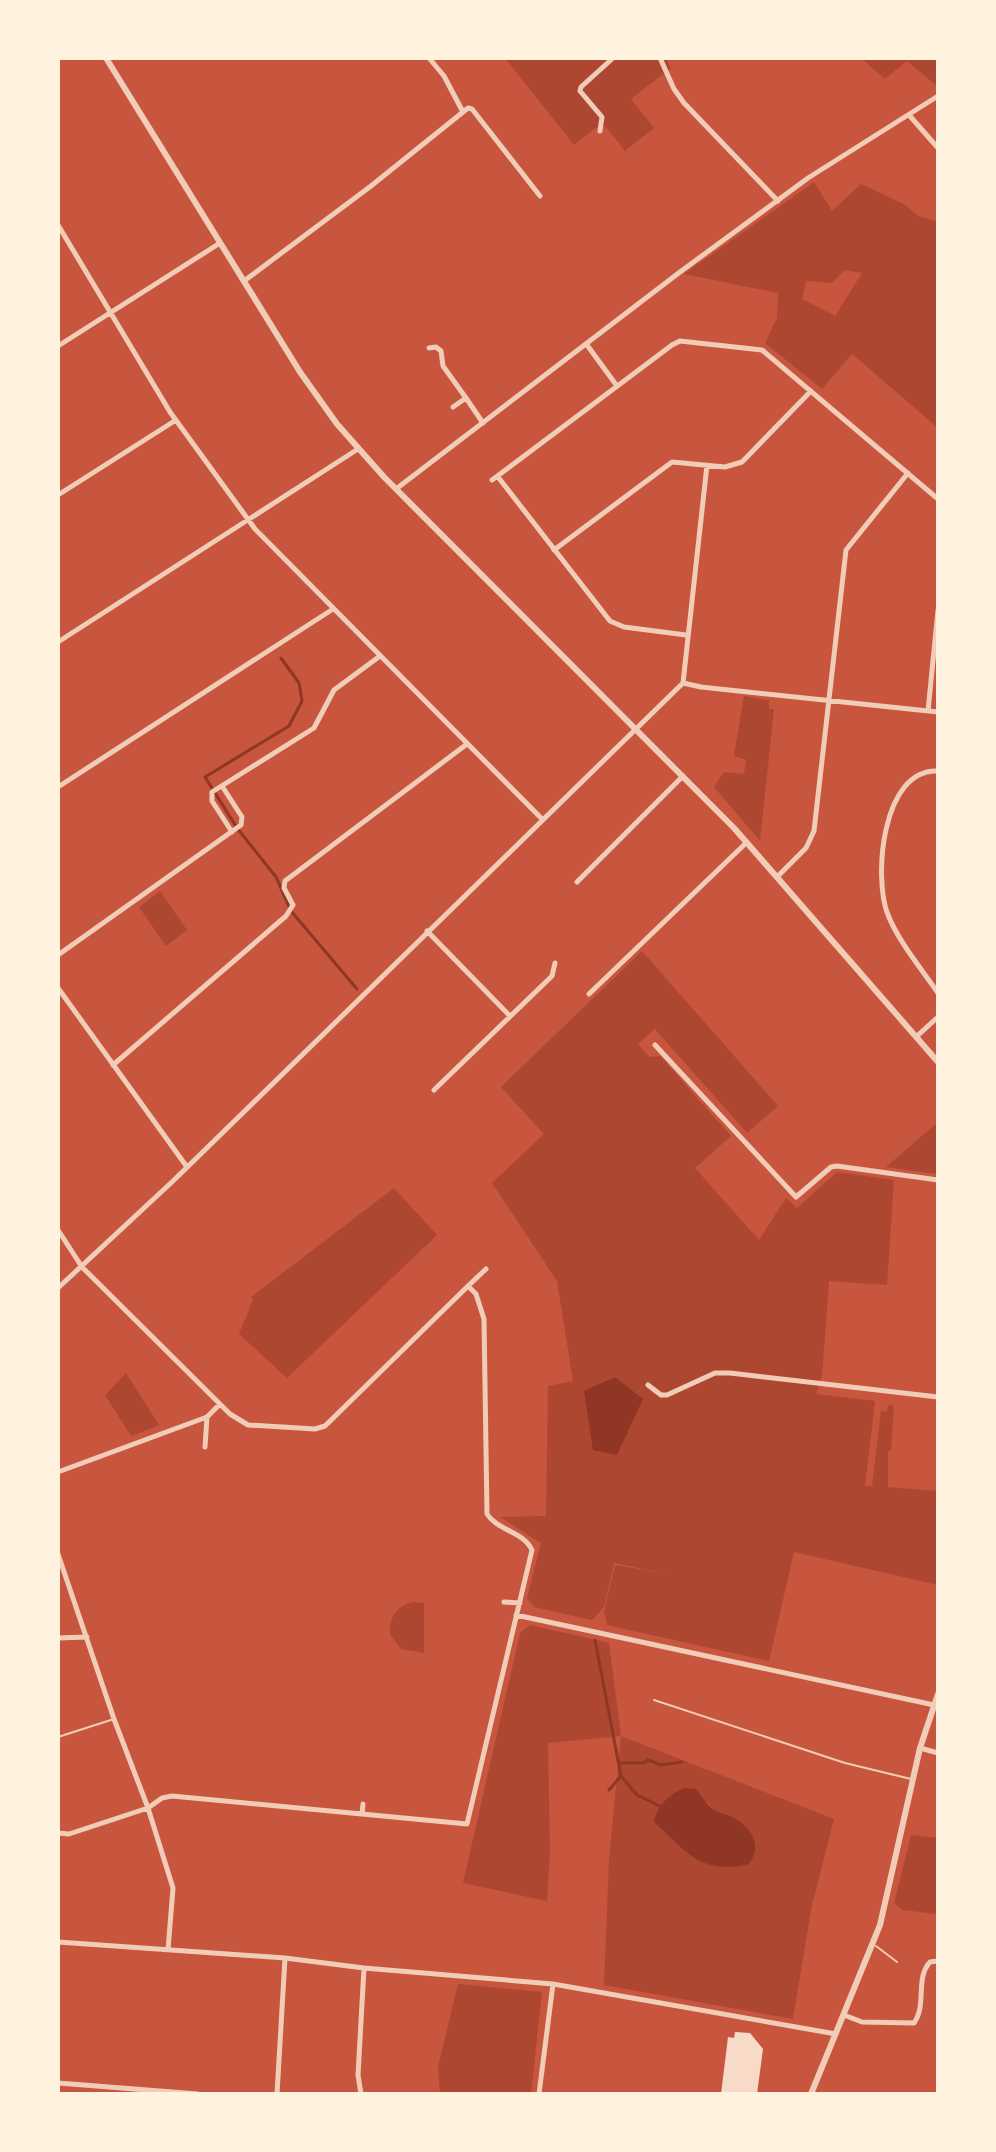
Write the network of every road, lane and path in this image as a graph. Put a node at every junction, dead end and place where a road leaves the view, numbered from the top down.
1 (106, 58) edge
2 (429, 58) edge
3 (613, 58) edge
4 (660, 58) edge
5 (938, 96) edge
6 (463, 112) junction
7 (909, 115) junction
8 (600, 131) dead end
9 (938, 148) edge
10 (540, 196) dead end
11 (778, 201) junction
12 (58, 225) edge
13 (220, 243) junction
14 (244, 281) junction
15 (111, 312) junction
16 (586, 345) junction
17 (58, 346) edge
18 (429, 348) dead end
19 (617, 386) junction
20 (811, 391) junction
21 (466, 398) junction
22 (453, 407) dead end
23 (176, 420) junction
24 (483, 423) junction
25 (358, 449) junction
26 (707, 465) junction
27 (908, 473) junction
28 (396, 489) junction
29 (58, 495) edge
30 (938, 499) edge
31 (248, 520) junction
32 (554, 550) junction
33 (333, 609) junction
34 (938, 610) edge
35 (686, 635) junction
36 (58, 642) edge
37 (380, 656) junction
38 (683, 683) junction
39 (828, 700) junction
40 (928, 711) junction
41 (938, 712) edge
42 (636, 728) junction
43 (467, 744) junction
44 (938, 771) edge
45 (683, 776) junction
46 (222, 786) junction
47 (58, 787) edge
48 (542, 819) junction
49 (232, 832) junction
50 (747, 841) junction
51 (778, 876) junction
52 (577, 882) dead end
53 (427, 931) junction
54 (58, 955) edge
55 (555, 963) dead end
56 (58, 988) edge
57 (938, 992) edge
58 (589, 994) dead end
59 (510, 1016) junction
60 (938, 1017) edge
61 (916, 1037) junction
62 (655, 1045) dead end
63 (938, 1062) edge
64 (113, 1065) junction
65 (434, 1090) dead end
66 (187, 1167) junction
67 (938, 1180) edge
68 (58, 1230) edge
69 (82, 1267) junction
70 (486, 1269) dead end
71 (468, 1286) junction
72 (58, 1288) edge
73 (648, 1385) dead end
74 (938, 1397) edge
75 (220, 1404) junction
76 (207, 1417) junction
77 (205, 1447) dead end
78 (58, 1472) edge
79 (58, 1554) edge
80 (504, 1602) dead end
81 (520, 1603) junction
82 (516, 1615) junction
83 (87, 1637) junction
84 (58, 1638) edge
85 (938, 1694) edge
86 (654, 1700) dead end
87 (934, 1705) junction
88 (114, 1719) junction
89 (58, 1737) edge
90 (920, 1748) junction
91 (938, 1753) edge
92 (913, 1779) junction
93 (363, 1804) dead end
94 (148, 1808) junction
95 (362, 1814) junction
96 (58, 1833) edge
97 (58, 1942) edge
98 (873, 1945) junction
99 (168, 1950) junction
100 (285, 1958) junction
101 (938, 1961) edge
102 (897, 1962) dead end
103 (364, 1968) junction
104 (553, 1984) junction
105 (844, 2015) junction
106 (836, 2034) junction
107 (58, 2083) edge
108 (198, 2094) edge
109 (277, 2094) edge
110 (361, 2094) edge
111 (539, 2094) edge
112 (811, 2094) edge

1 - 13 street
2 - 6 street
3 - 8 street
4 - 11 street
5 - 7 street
6 - 10 street
6 - 14 street
7 - 9 street
7 - 11 street
11 - 16 street
12 - 15 street
13 - 14 street
13 - 15 street
14 - 25 street
15 - 17 street
15 - 23 street
16 - 19 street
16 - 24 street
18 - 21 street
19 - 20 street
19 - 32 street
20 - 26 street
20 - 27 street
21 - 22 street
21 - 24 street
23 - 29 street
23 - 31 street
24 - 28 street
25 - 28 street
25 - 31 street
26 - 32 street
26 - 35 street
27 - 30 street
27 - 39 street
28 - 42 street
31 - 33 street
31 - 36 street
32 - 35 street
33 - 37 street
33 - 47 street
34 - 40 street
35 - 38 street
37 - 43 street
37 - 46 street
38 - 39 street
38 - 42 street
39 - 40 street
39 - 51 street
40 - 41 street
42 - 45 street
42 - 48 street
43 - 48 street
43 - 64 street
44 - 57 street
45 - 50 street
45 - 52 street
46 - 49 street
46 - 49 street
48 - 53 street
49 - 54 street
50 - 51 street
50 - 58 street
51 - 61 street
53 - 59 street
53 - 66 street
55 - 59 street
56 - 64 street
59 - 65 street
60 - 61 street
61 - 63 street
62 - 67 street
64 - 66 street
66 - 69 street
68 - 69 street
69 - 72 street
69 - 75 street
70 - 71 street
71 - 75 street
71 - 81 street
73 - 74 street
75 - 76 street
76 - 77 street
76 - 78 street
79 - 83 street
80 - 81 street
81 - 82 street
82 - 87 street
82 - 95 street
83 - 84 street
83 - 88 street
85 - 87 street
86 - 92 lane
87 - 90 street
88 - 89 lane
88 - 94 street
90 - 91 street
90 - 92 street
92 - 98 street
93 - 95 street
94 - 95 street
94 - 96 street
94 - 99 street
97 - 99 street
98 - 102 lane
98 - 105 street
99 - 100 street
100 - 103 street
100 - 109 street
101 - 105 street
103 - 104 street
103 - 110 street
104 - 106 street
104 - 111 street
105 - 106 street
106 - 112 street
107 - 108 street

